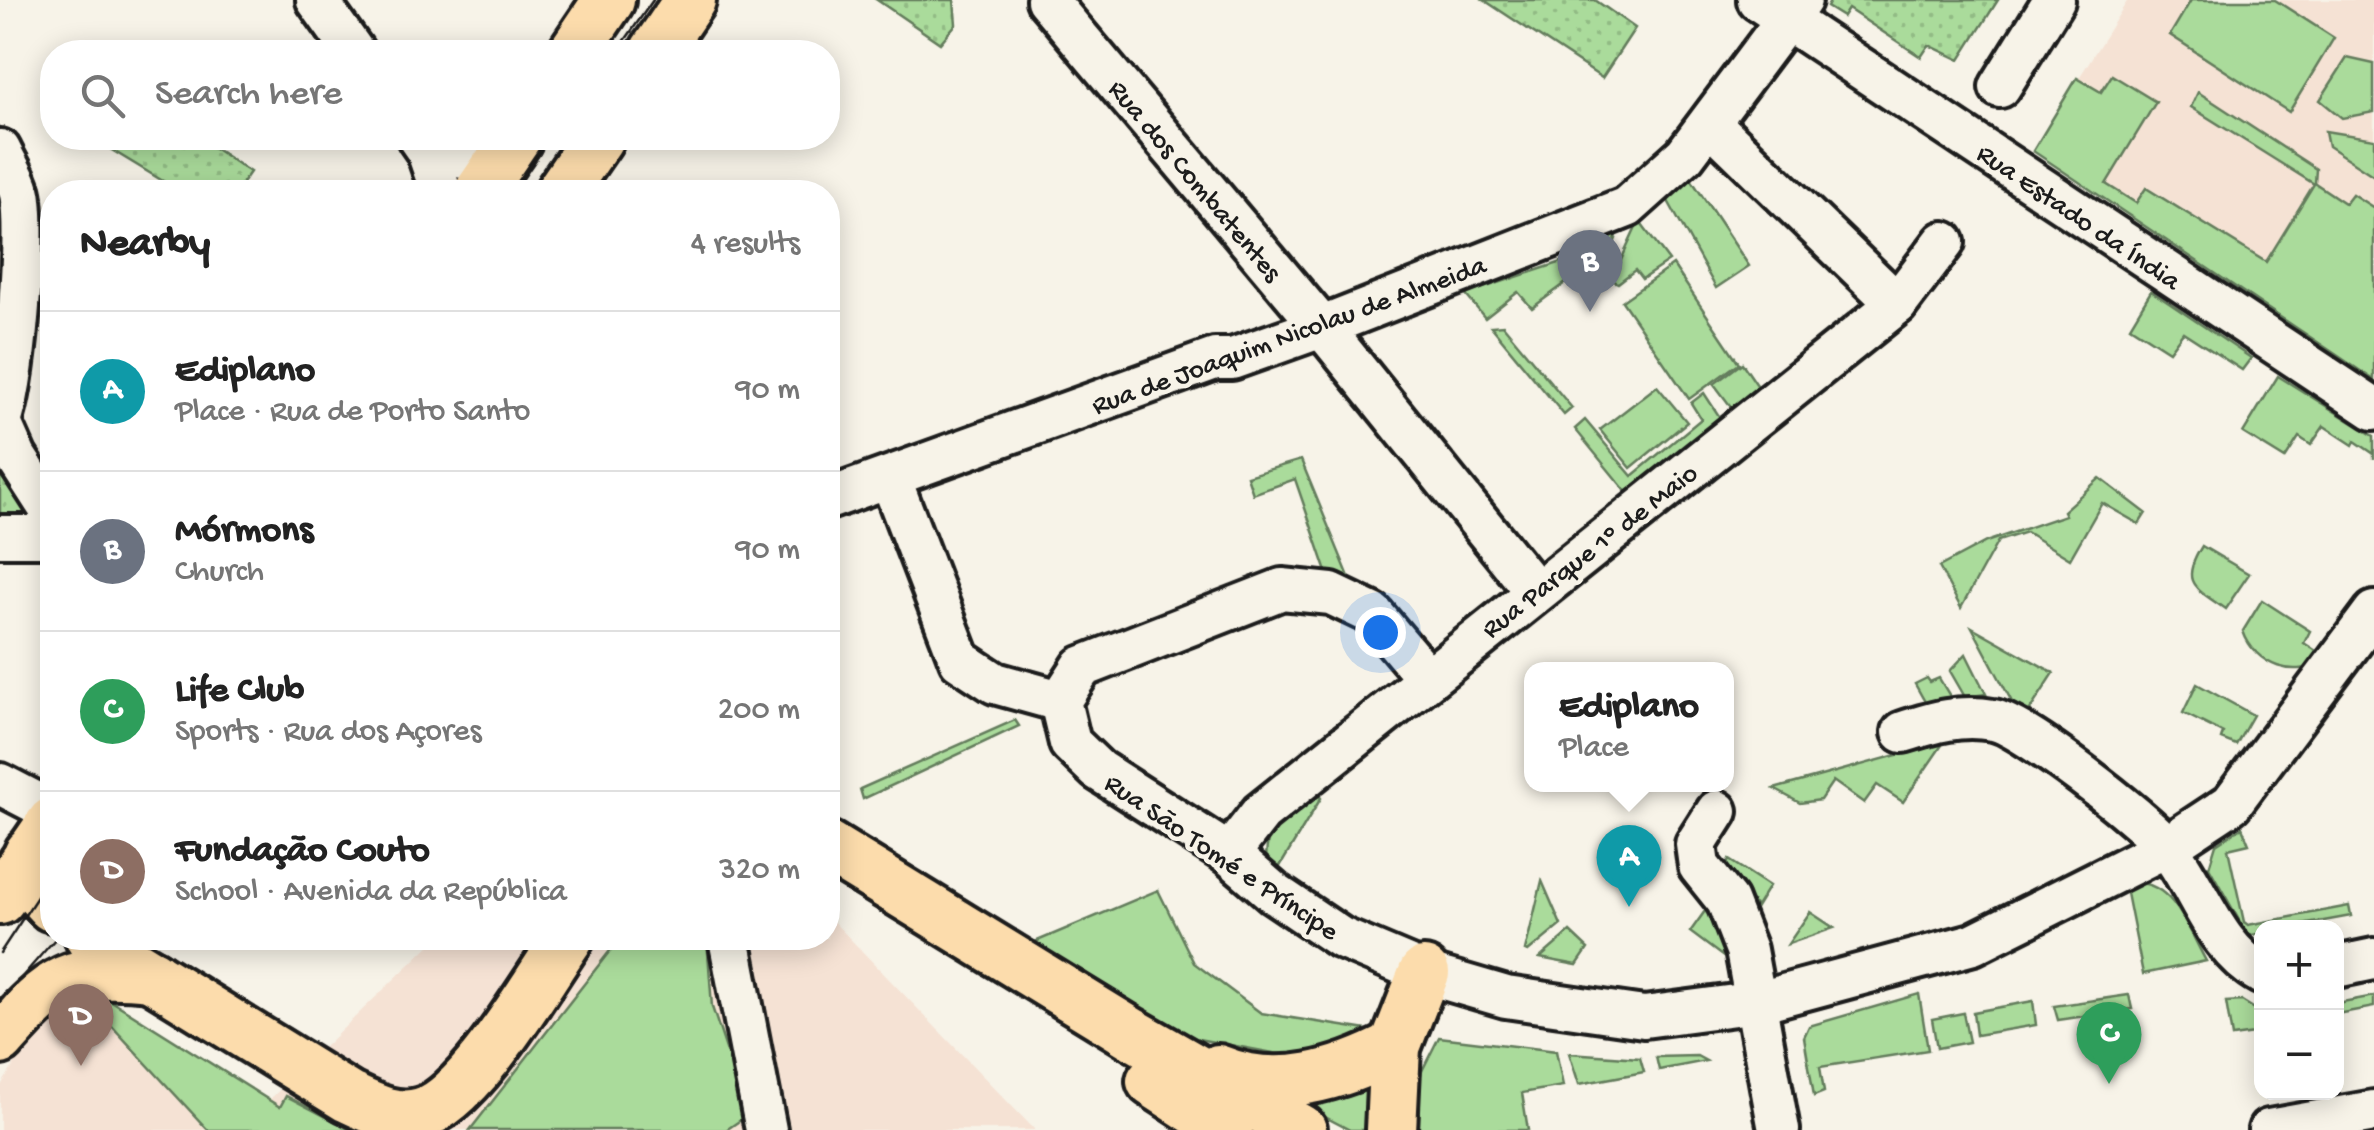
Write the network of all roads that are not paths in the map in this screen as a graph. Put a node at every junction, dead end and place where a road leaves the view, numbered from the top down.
1 (317, 0) edge
2 (609, 0) edge
3 (690, 0) edge
4 (1047, 0) edge
5 (2054, 0) edge
6 (1782, 6) edge
7 (345, 40) edge
8 (582, 40) edge
9 (663, 40) edge
10 (2000, 87) dead end
11 (1711, 124) junction
12 (0, 150) edge
13 (425, 150) edge
14 (441, 150) edge
15 (590, 150) edge
16 (500, 163) edge
17 (436, 180) edge
18 (569, 180) edge
19 (1944, 242) dead end
20 (1897, 304) junction
21 (1322, 327) junction
22 (2374, 410) edge
23 (1, 424) edge
24 (892, 480) junction
25 (40, 494) edge
26 (840, 495) edge
27 (0, 536) edge
28 (40, 536) edge
29 (1535, 591) junction
30 (2374, 612) edge
31 (1426, 678) junction
32 (1060, 701) junction
33 (1903, 732) dead end
34 (0, 784) edge
35 (1716, 811) dead end
36 (40, 824) edge
37 (40, 837) edge
38 (2166, 847) junction
39 (1228, 854) junction
40 (840, 855) edge
41 (840, 883) edge
42 (0, 899) edge
43 (111, 950) edge
44 (560, 950) edge
45 (730, 950) edge
46 (2374, 960) edge
47 (2344, 966) edge
48 (2254, 968) edge
49 (1424, 974) junction
50 (152, 975) junction
51 (1758, 1002) junction
52 (0, 1039) edge
53 (1122, 1044) junction
54 (1395, 1047) junction
55 (2374, 1111) edge
56 (766, 1130) edge
57 (1206, 1130) edge
58 (1228, 1130) edge
59 (1277, 1130) edge
60 (1301, 1130) edge
61 (1391, 1130) edge
62 (1779, 1130) edge
63 (2269, 1130) edge

1 - 7 street
2 - 8 main road
3 - 9 main road
4 - 21 street, Rua dos Combatentes
5 - 10 street
6 - 11 street, Rua de Joaquim Nicolau de Almeida
6 - 22 street, Rua Estado da Índia
11 - 20 street
11 - 21 street, Rua de Joaquim Nicolau de Almeida
12 - 23 street
13 - 17 street
14 - 16 street
15 - 18 main road
19 - 20 street, Rua Parque 1º de Maio
20 - 29 street, Rua Parque 1º de Maio
21 - 24 street, Rua de Joaquim Nicolau de Almeida
21 - 29 street, Rua dos Combatentes
23 - 25 street
24 - 26 street, Rua de Joaquim Nicolau de Almeida
24 - 32 street
27 - 28 street
29 - 31 street, Rua Parque 1º de Maio
30 - 38 street, Rua São Tomé e Príncipe
31 - 32 street
31 - 39 street, Rua Parque 1º de Maio
32 - 39 street, Rua São Tomé e Príncipe
33 - 38 street
34 - 36 street
35 - 51 street
37 - 42 main road
38 - 48 street
38 - 51 street, Rua São Tomé e Príncipe
39 - 49 street, Rua São Tomé e Príncipe
40 - 53 main road
41 - 53 main road
43 - 50 main road
44 - 50 main road
45 - 56 street
46 - 47 street
49 - 51 street, Rua São Tomé e Príncipe
49 - 54 main road
50 - 52 main road
51 - 62 street
53 - 54 main road
53 - 57 main road
53 - 58 main road
53 - 59 main road
53 - 60 main road
54 - 61 main road
55 - 63 street

